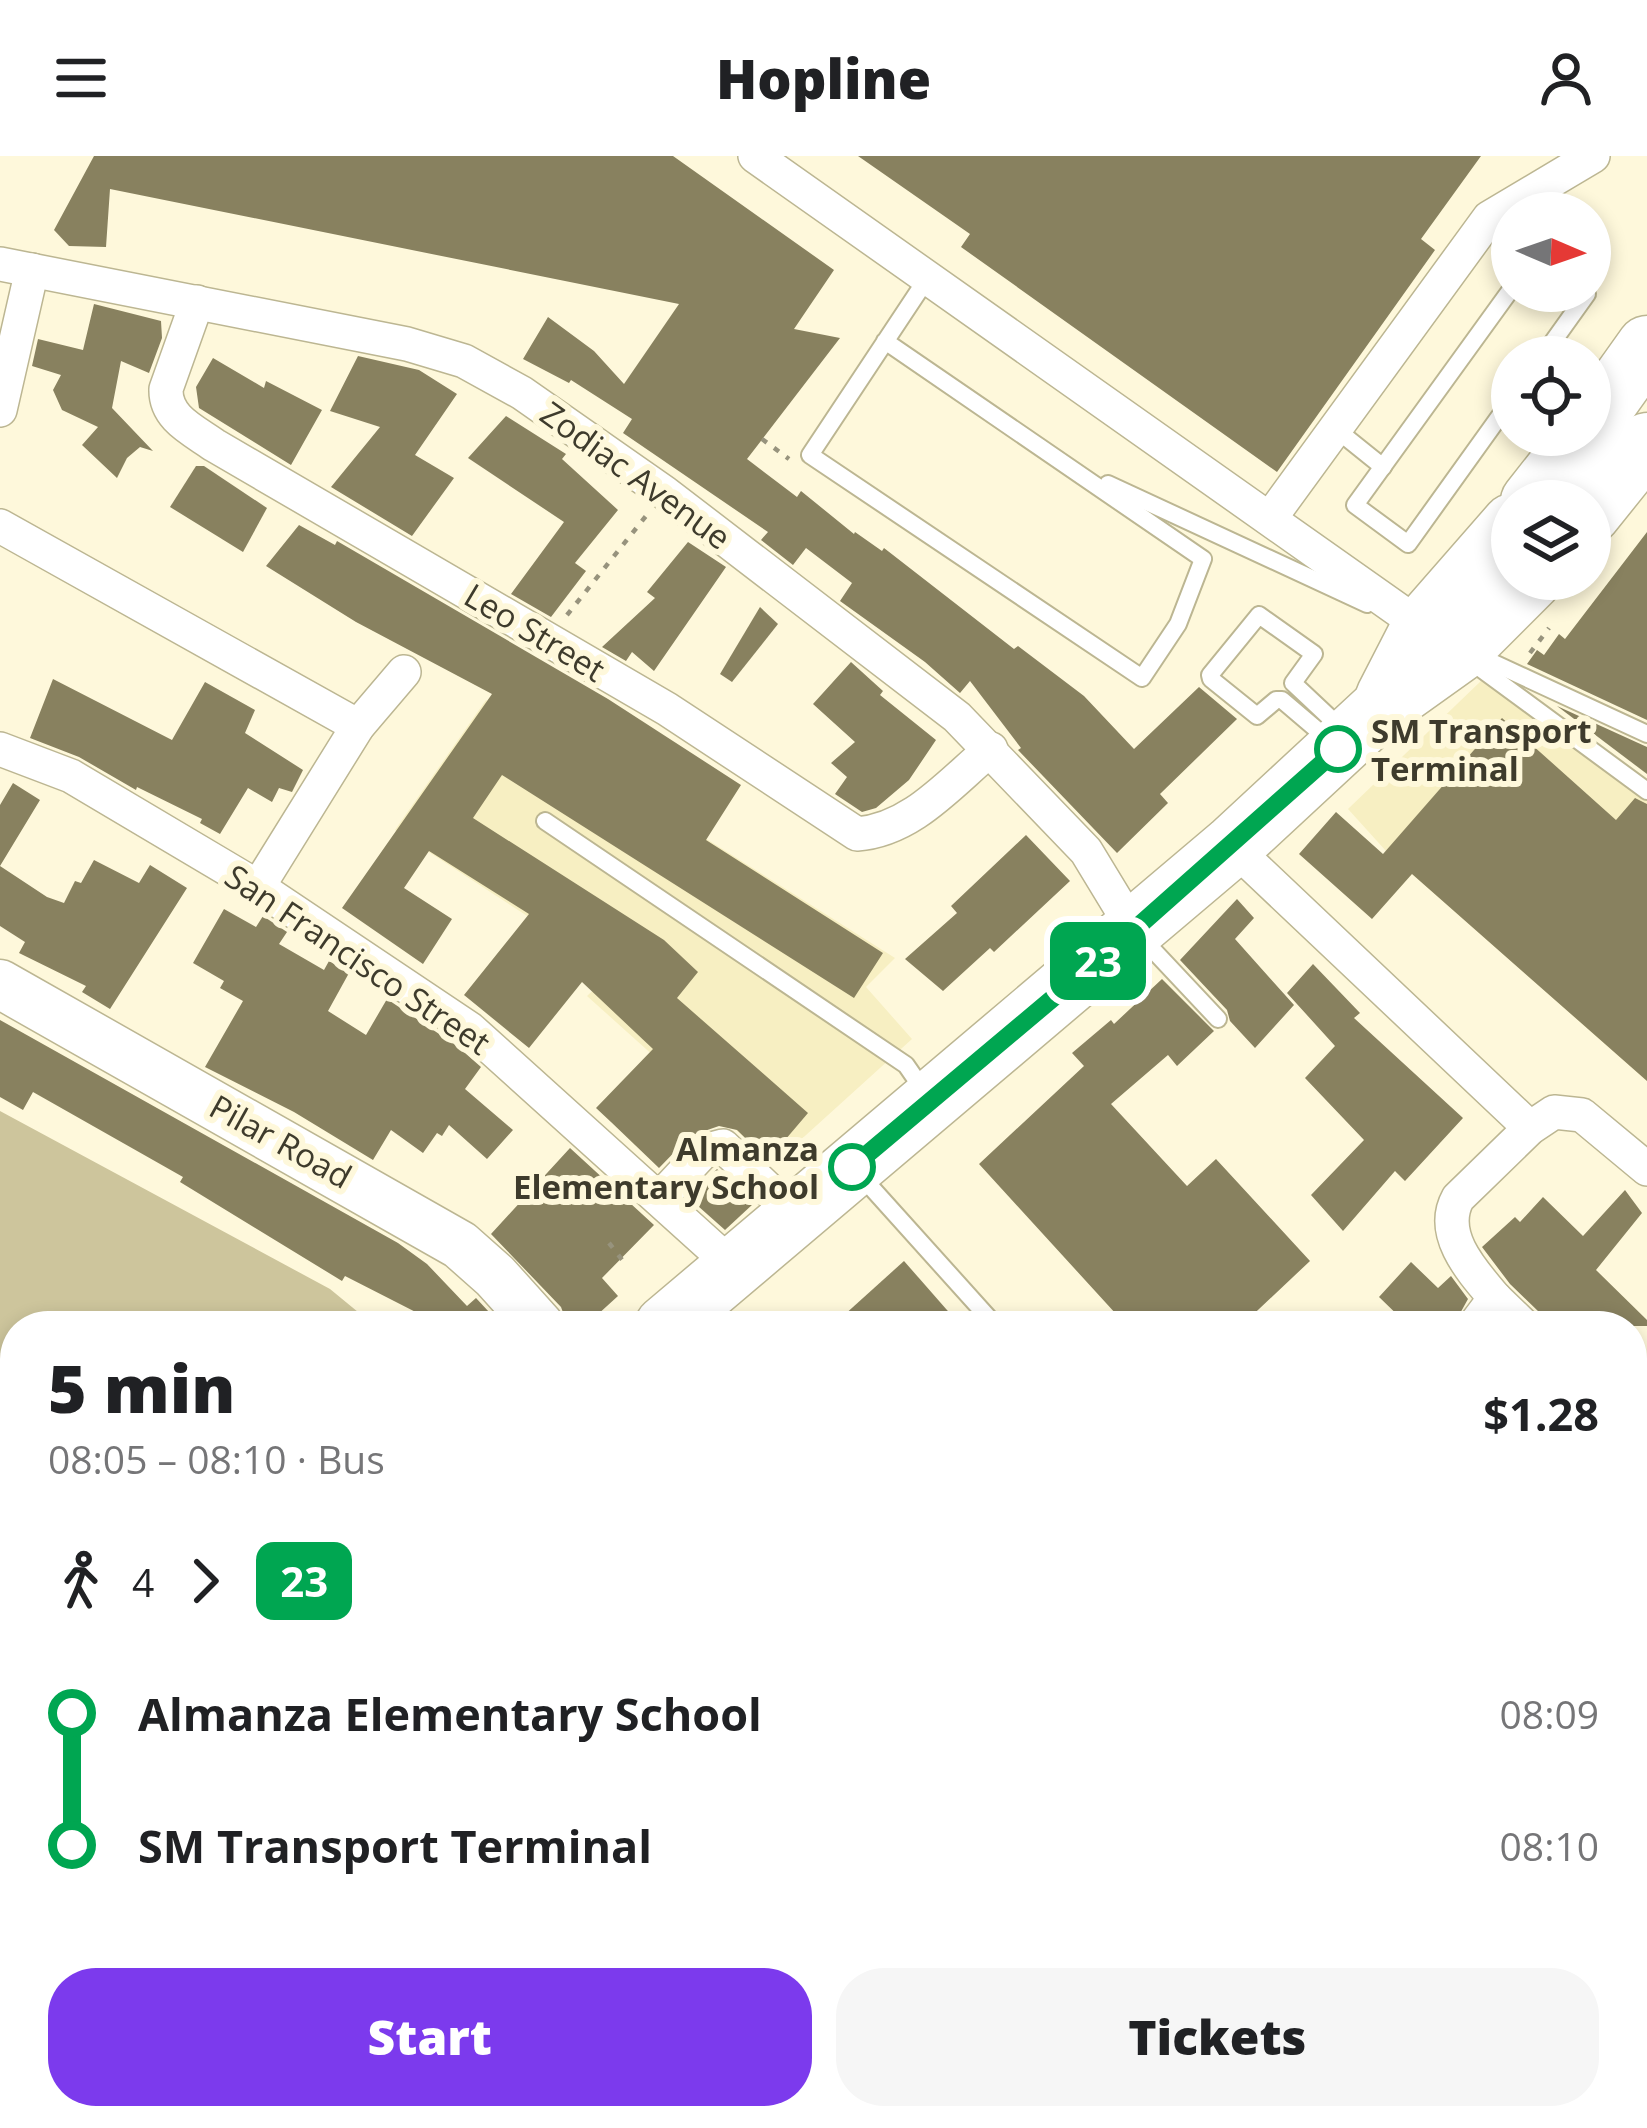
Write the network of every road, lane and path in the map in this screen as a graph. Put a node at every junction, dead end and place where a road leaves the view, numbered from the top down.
1 (755, 156) edge
2 (1593, 156) edge
3 (16, 267) edge
4 (929, 276) junction
5 (197, 302) junction
6 (1495, 312) edge
7 (885, 341) junction
8 (1647, 346) edge
9 (1611, 397) edge
10 (0, 410) edge
11 (1491, 428) edge
12 (1336, 430) junction
13 (1647, 443) edge
14 (1566, 456) edge
15 (1058, 461) junction
16 (1383, 467) junction
17 (1548, 480) edge
18 (1611, 488) edge
19 (665, 493) junction
20 (1270, 518) junction
21 (0, 526) edge
22 (1491, 558) edge
23 (1500, 600) edge
24 (548, 639) junction
25 (1440, 640) junction
26 (404, 672) dead end
27 (358, 726) junction
28 (1357, 731) junction
29 (1647, 734) edge
30 (0, 749) edge
31 (991, 749) junction
32 (1647, 791) edge
33 (545, 821) dead end
34 (1232, 846) junction
35 (258, 887) junction
36 (1134, 930) junction
37 (0, 985) edge
38 (1218, 1018) dead end
39 (929, 1100) junction
40 (1542, 1120) junction
41 (852, 1167) junction
42 (1647, 1168) edge
43 (659, 1199) junction
44 (795, 1215) junction
45 (609, 1244) dead end
46 (627, 1266) dead end
47 (735, 1268) junction
48 (1495, 1298) junction
49 (526, 1311) edge
50 (695, 1311) edge
51 (982, 1311) edge
52 (1485, 1311) edge
53 (1508, 1311) edge

1 - 4 street
2 - 12 street
3 - 5 street, Zodiac Avenue
3 - 10 street
4 - 7 lane
4 - 20 street
5 - 19 street, Zodiac Avenue
5 - 24 street, Leo Street
6 - 16 lane
7 - 15 lane
7 - 15 lane
8 - 9 highway
11 - 16 lane
12 - 16 lane
12 - 20 street
13 - 18 highway
14 - 17 highway
15 - 29 lane
19 - 24 path
19 - 31 street, Zodiac Avenue
20 - 25 street
21 - 27 street
22 - 25 highway
23 - 25 highway
24 - 31 street, Leo Street
25 - 28 highway
25 - 32 lane
26 - 27 street
27 - 35 street
28 - 28 lane
28 - 34 highway
30 - 35 street, San Francisco Street
31 - 36 street, Zodiac Avenue
33 - 39 lane
34 - 36 highway
34 - 40 street
35 - 43 street, San Francisco Street
36 - 38 lane
36 - 39 highway
37 - 49 street, Pilar Road
39 - 41 highway
40 - 42 street
40 - 48 street
41 - 44 highway
41 - 51 lane
43 - 44 street
43 - 47 street, San Francisco Street
44 - 47 highway
45 - 46 path
47 - 50 highway
48 - 52 street
48 - 53 street

